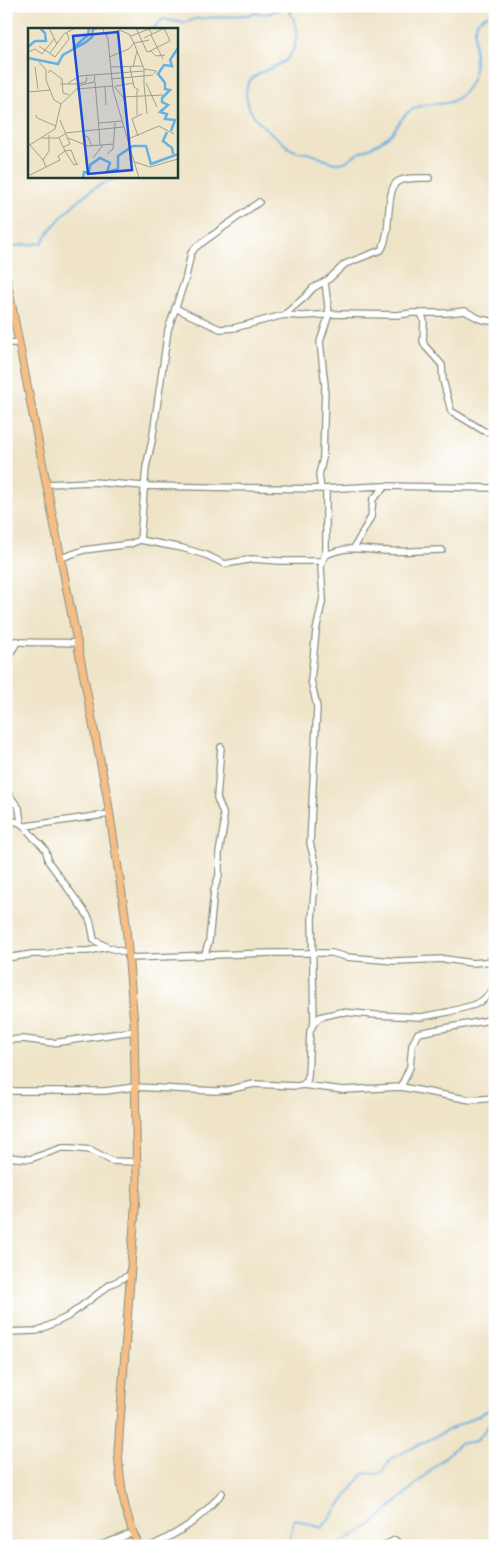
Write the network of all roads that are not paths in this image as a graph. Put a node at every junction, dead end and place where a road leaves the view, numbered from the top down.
1 (429, 178) dead end
2 (259, 202) dead end
3 (6, 276) edge
4 (324, 282) junction
5 (175, 308) junction
6 (421, 313) junction
7 (330, 314) junction
8 (284, 315) junction
9 (495, 322) edge
10 (6, 343) edge
11 (19, 343) junction
12 (495, 434) edge
13 (47, 484) junction
14 (144, 486) junction
15 (386, 486) junction
16 (495, 488) edge
17 (323, 489) junction
18 (140, 540) junction
19 (354, 548) junction
20 (442, 550) dead end
21 (61, 558) junction
22 (323, 558) junction
23 (6, 640) edge
24 (18, 642) junction
25 (78, 643) junction
26 (6, 660) edge
27 (221, 747) dead end
28 (6, 791) edge
29 (110, 814) junction
30 (6, 820) edge
31 (24, 825) junction
32 (107, 947) junction
33 (312, 953) junction
34 (205, 954) junction
35 (129, 955) junction
36 (6, 958) edge
37 (495, 961) edge
38 (495, 988) edge
39 (495, 1019) edge
40 (314, 1023) junction
41 (134, 1032) junction
42 (6, 1040) edge
43 (302, 1085) junction
44 (135, 1087) junction
45 (400, 1088) junction
46 (6, 1091) edge
47 (495, 1098) edge
48 (6, 1157) edge
49 (137, 1162) junction
50 (130, 1275) junction
51 (6, 1332) edge
52 (222, 1494) dead end
53 (133, 1532) junction
54 (98, 1546) edge
55 (139, 1546) edge
56 (151, 1546) edge
57 (383, 1546) edge
58 (402, 1546) edge

1 - 4 street
2 - 5 street
3 - 11 main road
4 - 7 street
4 - 8 street
5 - 8 street
5 - 14 street
6 - 7 street
6 - 9 street
6 - 12 street
7 - 8 street
7 - 17 street
10 - 11 street
11 - 13 main road
13 - 14 street
13 - 21 main road
14 - 17 street
14 - 18 street
15 - 16 street
15 - 17 street
15 - 19 street
17 - 22 street
18 - 21 street
18 - 22 street
19 - 20 street
19 - 22 street
21 - 25 main road
22 - 33 street
23 - 24 street
24 - 25 street
24 - 26 street
25 - 29 main road
27 - 34 street
28 - 31 street
29 - 31 street
29 - 35 main road
30 - 31 street
31 - 32 street
32 - 35 street
32 - 36 street
33 - 34 street
33 - 37 street
33 - 40 street
34 - 35 street
35 - 41 main road
38 - 40 street
39 - 45 street
40 - 43 street
41 - 42 street
41 - 44 main road
43 - 44 street
43 - 45 street
44 - 46 street
44 - 49 main road
45 - 47 street
48 - 49 street
49 - 50 main road
50 - 51 street
50 - 53 main road
52 - 56 street
53 - 54 street
53 - 55 main road
57 - 58 street

